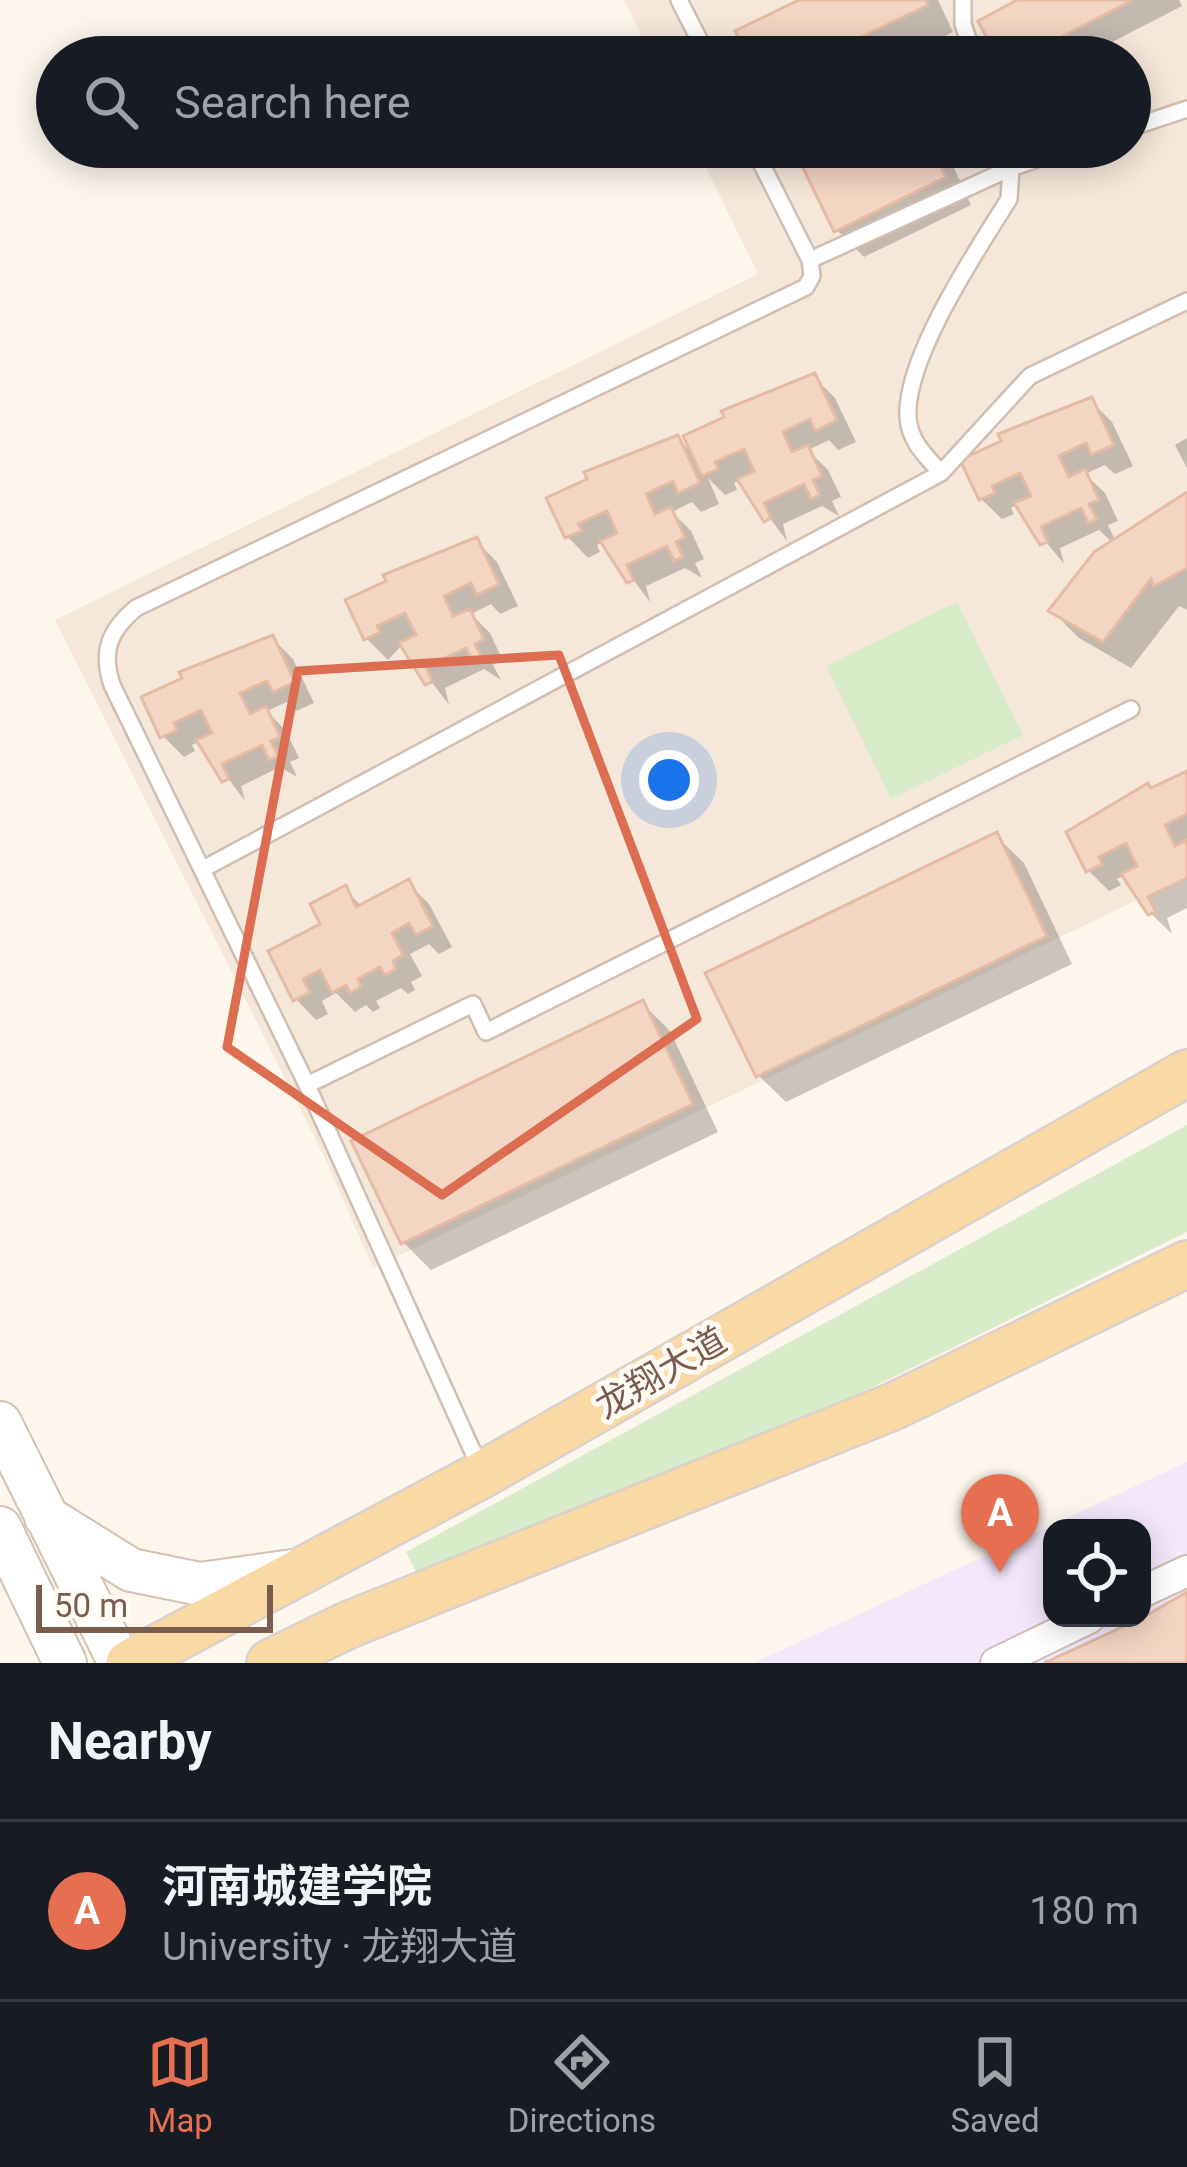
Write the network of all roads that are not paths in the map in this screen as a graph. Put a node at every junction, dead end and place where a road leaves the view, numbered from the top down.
1 (679, 0) edge
2 (963, 0) edge
3 (697, 36) edge
4 (967, 36) edge
5 (1187, 109) edge
6 (1151, 121) edge
7 (764, 168) edge
8 (1011, 168) joint
9 (810, 260) junction
10 (1187, 301) edge
11 (941, 472) junction
12 (1131, 709) dead end
13 (203, 869) junction
14 (1187, 1073) edge
15 (307, 1084) junction
16 (1187, 1264) edge
17 (0, 1424) edge
18 (483, 1474) junction
19 (46, 1517) junction
20 (0, 1528) edge
21 (585, 1531) junction
22 (306, 1569) junction
23 (1187, 1571) edge
24 (1151, 1588) edge
25 (1070, 1627) edge
26 (65, 1663) edge
27 (120, 1663) edge
28 (129, 1663) edge
29 (270, 1663) edge
30 (334, 1663) edge
31 (996, 1663) edge

1 - 3 lane
2 - 4 lane
5 - 6 lane
7 - 9 lane
8 - 9 lane
8 - 11 lane
9 - 13 lane
10 - 11 lane
11 - 13 lane
12 - 15 lane
13 - 15 lane
14 - 18 main road, 龙翔大道
15 - 18 lane
16 - 21 main road
17 - 19 main road
18 - 22 main road, 龙翔大道
19 - 22 main road
19 - 27 main road
20 - 26 main road
21 - 29 main road
21 - 30 main road
22 - 28 main road, 龙翔大道
23 - 24 street
25 - 31 street

